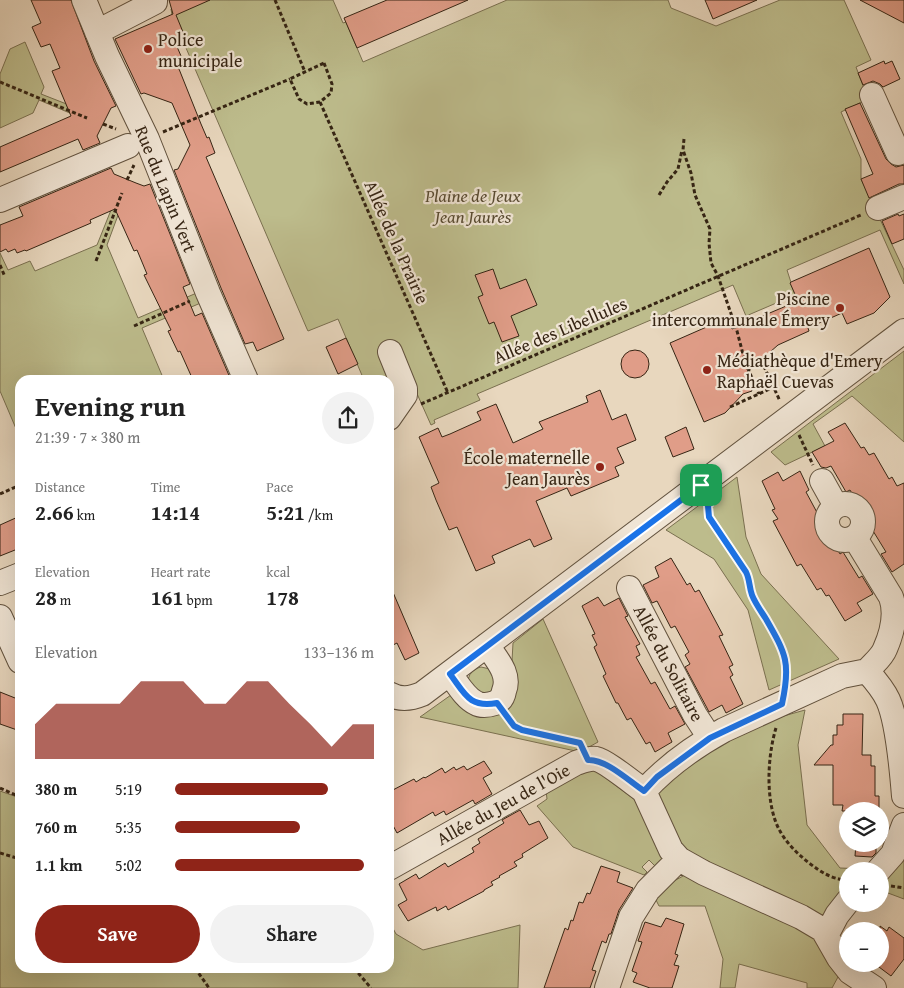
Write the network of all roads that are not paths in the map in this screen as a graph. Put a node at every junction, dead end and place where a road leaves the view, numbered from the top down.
1 (84, 0) edge
2 (155, 0) edge
3 (97, 32) junction
4 (872, 95) dead end
5 (142, 140) junction
6 (904, 150) edge
7 (904, 196) edge
8 (0, 200) edge
9 (878, 208) road end
10 (904, 331) edge
11 (390, 352) dead end
12 (244, 375) edge
13 (394, 412) edge
14 (822, 481) road end
15 (15, 577) edge
16 (0, 584) edge
17 (629, 588) dead end
18 (0, 617) edge
19 (487, 645) junction
20 (15, 649) edge
21 (895, 652) edge
22 (867, 671) junction
23 (450, 674) junction
24 (397, 696) edge
25 (710, 738) junction
26 (644, 791) junction
27 (904, 796) edge
28 (904, 825) edge
29 (679, 859) junction
30 (886, 862) edge
31 (394, 865) edge
32 (840, 912) edge
33 (827, 934) junction
34 (845, 980) edge
35 (607, 988) edge
36 (874, 988) edge

1 - 3 street, Rue du Lapin Vert
2 - 3 street
3 - 5 street, Rue du Lapin Vert
4 - 6 street
5 - 8 street
5 - 12 street, Rue du Lapin Vert
7 - 9 street
10 - 19 street
11 - 13 street
14 - 21 street
15 - 16 street
17 - 25 street, Allée du Solitaire
18 - 20 street
19 - 23 street
19 - 23 street
21 - 22 street
22 - 25 street
22 - 27 street
23 - 24 street
25 - 26 street
26 - 29 street
26 - 31 street, Allée du Jeu de l'Oie
28 - 30 street
29 - 33 street
29 - 35 street
32 - 33 street
33 - 34 street
34 - 36 street

